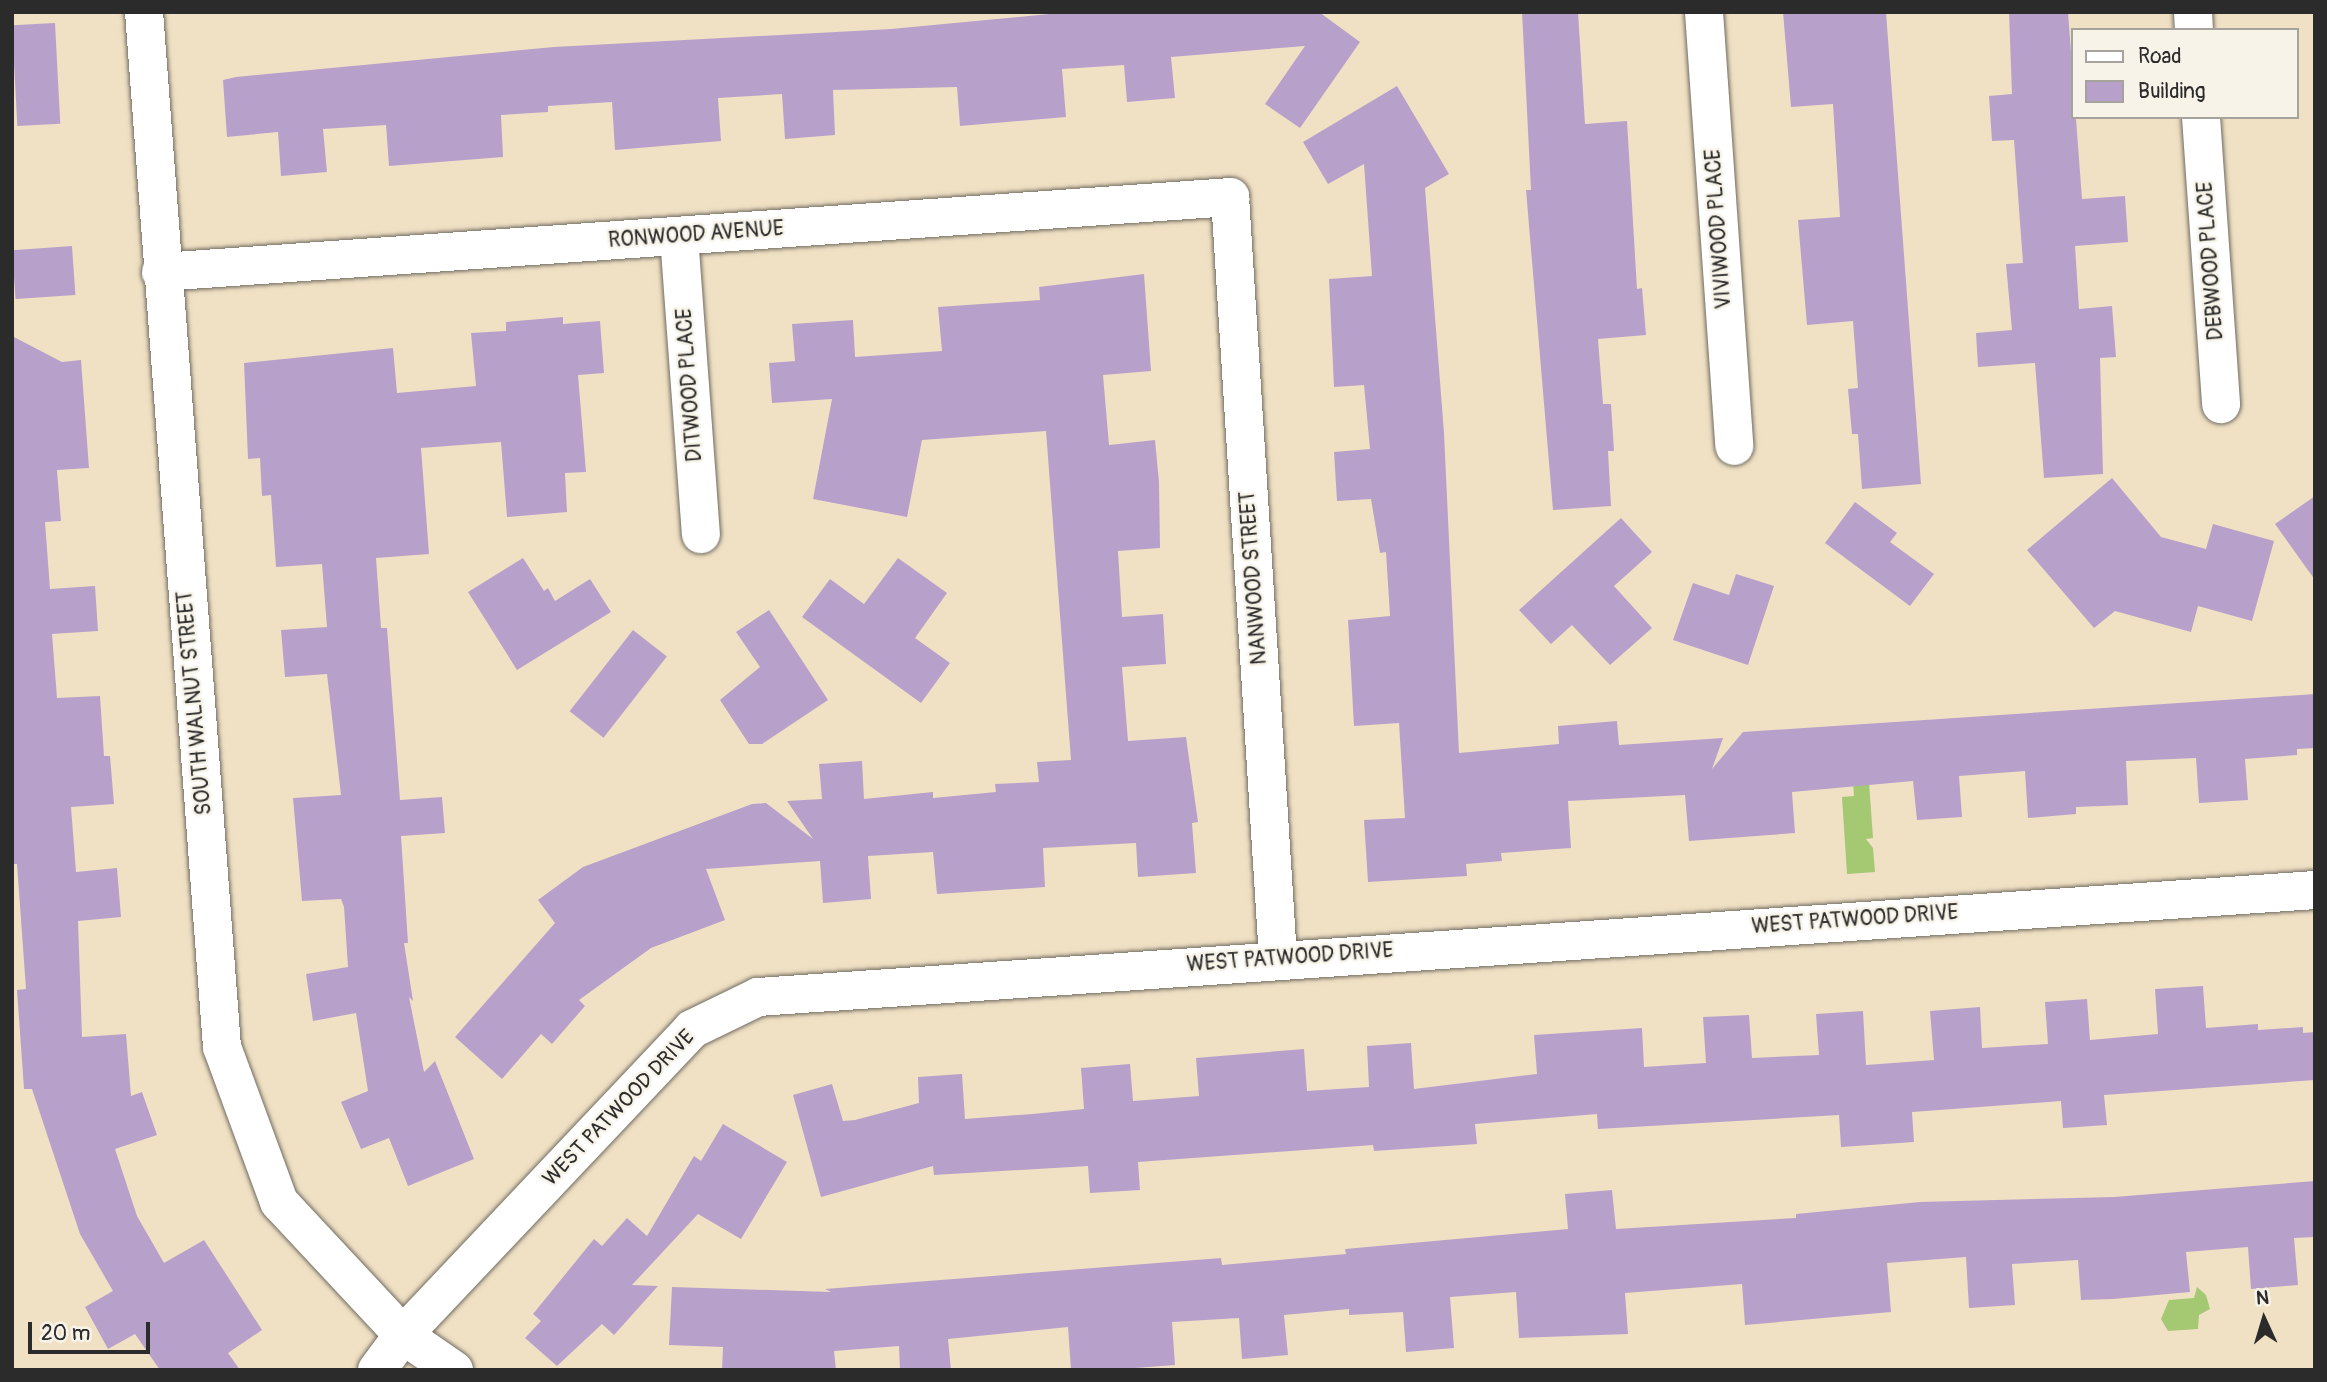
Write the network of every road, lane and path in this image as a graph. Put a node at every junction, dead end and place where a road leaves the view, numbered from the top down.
1 (144, 12) edge
2 (1703, 12) edge
3 (2201, 119) edge
4 (1230, 197) joint
5 (679, 236) junction
6 (161, 272) junction
7 (2221, 404) dead end
8 (1734, 446) dead end
9 (701, 534) dead end
10 (2315, 890) edge
11 (1278, 958) junction
12 (403, 1335) junction
13 (377, 1370) edge
14 (454, 1370) edge

1 - 6 street, SOUTH WALNUT STREET
2 - 8 street, VIVIWOOD PLACE
3 - 7 street, DEBWOOD PLACE
4 - 5 street, RONWOOD AVENUE
4 - 11 street, NANWOOD STREET
5 - 6 street, RONWOOD AVENUE
5 - 9 street, DITWOOD PLACE
6 - 12 street, SOUTH WALNUT STREET
10 - 11 street, WEST PATWOOD DRIVE
11 - 12 street, WEST PATWOOD DRIVE
12 - 13 street, WEST PATWOOD DRIVE
12 - 14 street, SOUTH WALNUT STREET

